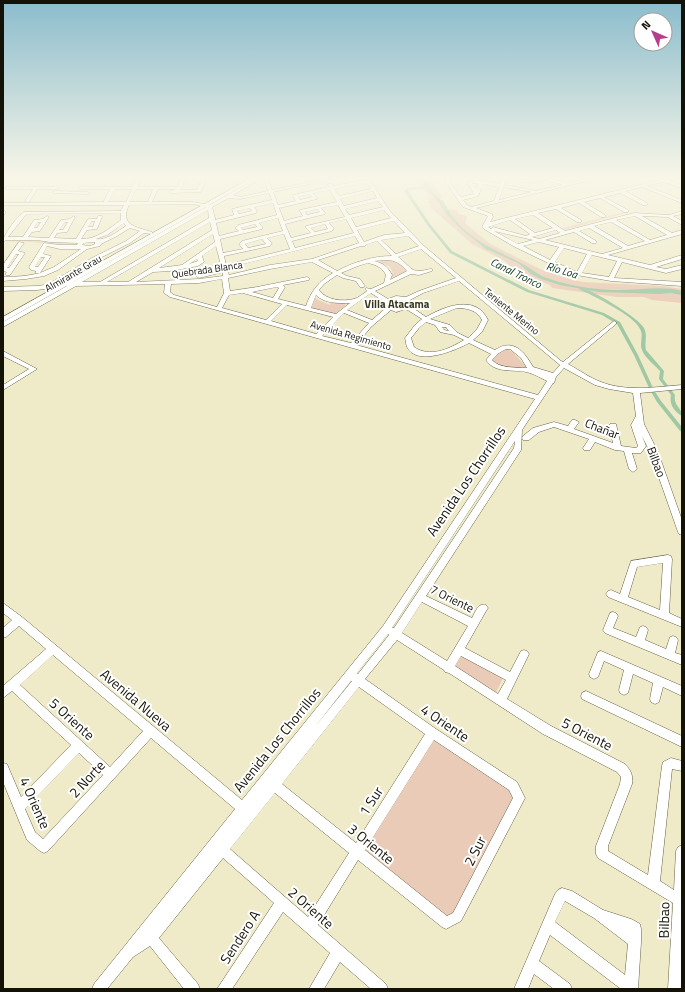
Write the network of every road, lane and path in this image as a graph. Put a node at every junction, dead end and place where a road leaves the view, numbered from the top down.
1 (14, 225) edge
2 (34, 225) edge
3 (60, 225) edge
4 (87, 225) edge
5 (118, 225) edge
6 (161, 225) edge
7 (173, 225) edge
8 (203, 225) edge
9 (214, 225) edge
10 (241, 225) edge
11 (259, 225) edge
12 (283, 225) edge
13 (316, 225) edge
14 (328, 225) edge
15 (352, 225) edge
16 (381, 225) edge
17 (400, 225) edge
18 (520, 225) edge
19 (553, 225) edge
20 (621, 225) edge
21 (654, 225) edge
22 (129, 226) joint
23 (486, 226) joint
24 (590, 226) joint
25 (169, 228) junction
26 (557, 228) junction
27 (403, 229) junction
28 (575, 230) junction
29 (215, 231) junction
30 (147, 232) junction
31 (242, 232) junction
32 (286, 232) junction
33 (682, 232) edge
34 (564, 233) junction
35 (314, 234) junction
36 (408, 234) junction
37 (671, 235) junction
38 (358, 237) junction
39 (536, 237) junction
40 (378, 239) junction
41 (91, 240) junction
42 (218, 240) junction
43 (289, 240) junction
44 (3, 241) edge
45 (23, 241) junction
46 (78, 241) junction
47 (84, 241) junction
48 (648, 241) junction
49 (48, 242) junction
50 (594, 242) dead end
51 (170, 243) junction
52 (98, 244) junction
53 (145, 244) junction
54 (517, 246) junction
55 (562, 246) junction
56 (422, 247) junction
57 (92, 248) junction
58 (186, 248) junction
59 (626, 248) junction
60 (81, 249) junction
61 (135, 249) junction
62 (160, 249) junction
63 (293, 250) junction
64 (126, 251) junction
65 (591, 252) junction
66 (672, 252) dead end
67 (111, 253) junction
68 (603, 255) junction
69 (222, 256) junction
70 (395, 257) junction
71 (652, 258) dead end
72 (682, 258) edge
73 (156, 259) junction
74 (313, 260) junction
75 (620, 260) junction
76 (671, 261) junction
77 (367, 262) junction
78 (551, 263) junction
79 (660, 264) junction
80 (649, 267) junction
81 (681, 267) edge
82 (225, 268) junction
83 (150, 270) junction
84 (430, 270) dead end
85 (410, 272) junction
86 (337, 274) junction
87 (580, 274) junction
88 (36, 276) junction
89 (226, 277) junction
90 (4, 279) edge
91 (307, 279) dead end
92 (459, 279) junction
93 (611, 279) junction
94 (185, 282) junction
95 (386, 282) junction
96 (168, 283) junction
97 (64, 284) junction
98 (76, 284) junction
99 (101, 284) junction
100 (129, 284) junction
101 (682, 284) edge
102 (278, 285) junction
103 (3, 289) edge
104 (316, 290) junction
105 (44, 292) junction
106 (245, 292) junction
107 (373, 292) junction
108 (227, 293) junction
109 (274, 300) junction
110 (390, 300) junction
111 (405, 300) junction
112 (354, 301) junction
113 (286, 302) junction
114 (40, 304) junction
115 (218, 308) junction
116 (308, 308) junction
117 (390, 308) junction
118 (405, 308) junction
119 (343, 310) junction
120 (3, 316) edge
121 (336, 316) junction
122 (15, 318) junction
123 (427, 319) junction
124 (3, 320) edge
125 (267, 322) junction
126 (372, 322) junction
127 (614, 323) dead end
128 (3, 325) edge
129 (318, 336) junction
130 (470, 341) junction
131 (352, 346) junction
132 (3, 353) edge
133 (495, 353) junction
134 (12, 357) junction
135 (3, 362) edge
136 (564, 364) junction
137 (529, 369) junction
138 (3, 378) edge
139 (553, 378) junction
140 (11, 383) junction
141 (682, 387) edge
142 (3, 388) edge
143 (636, 392) junction
144 (540, 398) junction
145 (638, 418) junction
146 (575, 422) dead end
147 (613, 426) dead end
148 (570, 429) junction
149 (521, 434) junction
150 (593, 438) junction
151 (508, 446) junction
152 (518, 446) junction
153 (587, 448) dead end
154 (618, 448) junction
155 (627, 450) junction
156 (633, 469) dead end
157 (682, 532) edge
158 (611, 594) dead end
159 (420, 597) junction
160 (623, 599) junction
161 (3, 606) edge
162 (483, 608) dead end
163 (664, 615) junction
164 (613, 616) dead end
165 (19, 620) junction
166 (682, 623) edge
167 (474, 624) junction
168 (643, 630) dead end
169 (391, 632) junction
170 (3, 634) edge
171 (673, 640) dead end
172 (639, 643) junction
173 (53, 649) junction
174 (459, 650) junction
175 (524, 654) dead end
176 (670, 656) junction
177 (682, 660) edge
178 (630, 668) junction
179 (448, 669) junction
180 (594, 674) dead end
181 (354, 678) junction
182 (512, 678) junction
183 (659, 681) junction
184 (12, 685) junction
185 (624, 690) dead end
186 (682, 691) edge
187 (3, 693) edge
188 (586, 696) dead end
189 (655, 699) dead end
190 (500, 701) junction
191 (151, 732) junction
192 (432, 733) junction
193 (682, 742) edge
194 (79, 745) junction
195 (682, 766) edge
196 (3, 768) edge
197 (111, 774) junction
198 (270, 782) junction
199 (519, 798) joint
200 (19, 807) junction
201 (246, 812) junction
202 (44, 847) joint
203 (222, 850) junction
204 (682, 851) edge
205 (357, 852) junction
206 (653, 885) junction
207 (679, 900) junction
208 (282, 902) junction
209 (457, 917) joint
210 (548, 926) junction
211 (309, 927) junction
212 (151, 938) junction
213 (338, 952) junction
214 (126, 954) junction
215 (532, 964) junction
216 (631, 988) edge
217 (99, 989) edge
218 (194, 989) edge
219 (224, 989) edge
220 (316, 989) edge
221 (381, 989) edge
222 (521, 989) edge
223 (565, 989) edge
224 (675, 989) edge

1 - 44 street
2 - 45 street
3 - 49 street
4 - 46 street
5 - 41 street
6 - 30 main road, Almirante Grau
7 - 25 main road, Almirante Grau
8 - 51 street
9 - 29 street
10 - 31 street
11 - 31 street
12 - 32 street
13 - 35 street
14 - 35 street
15 - 38 street
16 - 38 street
17 - 27 street, Teniente Merino
18 - 39 street
19 - 26 street
20 - 48 street
21 - 37 street
22 - 30 street
22 - 52 street
23 - 39 street
23 - 54 street
24 - 28 street
24 - 59 street
25 - 53 street, Almirante Grau
25 - 64 main road, Almirante Grau
26 - 34 street
26 - 39 street
27 - 36 street, Teniente Merino
27 - 38 street
28 - 34 street
28 - 50 street
29 - 42 street
29 - 58 street
30 - 67 main road, Almirante Grau
31 - 42 street
32 - 43 street
32 - 69 street
33 - 37 street
34 - 39 street
35 - 43 street
36 - 40 street, Quebrada Blanca
36 - 56 street, Teniente Merino
37 - 48 street
38 - 40 street, Quebrada Blanca
38 - 63 street
38 - 74 street, Quebrada Blanca
39 - 54 street
39 - 55 street
40 - 70 street
41 - 47 street
41 - 52 street
42 - 69 street
42 - 83 street
43 - 63 street
44 - 45 street
45 - 49 street
45 - 90 street
46 - 47 street
46 - 49 street
47 - 60 street
48 - 59 street
49 - 60 street
49 - 88 street
51 - 58 street
51 - 62 street
52 - 57 street
52 - 67 street
53 - 61 street, Almirante Grau
53 - 62 street
54 - 78 street
55 - 65 street
55 - 78 street
56 - 70 street
56 - 92 street, Teniente Merino
57 - 60 street
57 - 67 street
58 - 73 street
59 - 68 street
60 - 88 street
61 - 64 main road
61 - 98 street, Almirante Grau
62 - 73 street
63 - 82 street
64 - 97 main road, Almirante Grau
65 - 68 street
65 - 87 street
66 - 72 street
67 - 97 main road, Almirante Grau
67 - 105 street
68 - 75 street
69 - 82 street
70 - 77 street
70 - 85 street
71 - 79 street
72 - 76 street
73 - 83 street
73 - 99 street
74 - 86 street
74 - 89 street, Quebrada Blanca
75 - 80 street
75 - 93 street
76 - 79 street
76 - 81 street
77 - 86 street
77 - 95 street
78 - 87 street
79 - 80 street
80 - 81 street
82 - 89 street
82 - 94 street
83 - 100 street
84 - 85 street
85 - 95 street
86 - 104 street
86 - 107 street
87 - 93 street
88 - 90 street
89 - 94 street, Quebrada Blanca
89 - 108 street
91 - 102 street
92 - 111 street
92 - 136 street, Teniente Merino
93 - 101 street
94 - 96 street, Quebrada Blanca
95 - 107 street
96 - 100 street, Quebrada Blanca
96 - 115 street, Avenida Regimiento
97 - 98 street, Quebrada Blanca
97 - 105 main road, Almirante Grau
98 - 99 street, Quebrada Blanca
98 - 114 street, Almirante Grau
99 - 100 street, Quebrada Blanca
102 - 106 street
102 - 109 street
103 - 105 street
104 - 112 street
104 - 116 street
105 - 114 main road
105 - 120 main road, Almirante Grau
105 - 124 main road, Almirante Grau
106 - 108 street
106 - 109 street
107 - 110 street
107 - 112 street
108 - 115 street
109 - 113 street
110 - 111 street
110 - 117 street
111 - 118 street
112 - 119 street
113 - 116 street
113 - 125 street
114 - 122 street, Almirante Grau
115 - 125 street, Avenida Regimiento
116 - 121 street
117 - 118 street
117 - 126 street
118 - 123 street
119 - 121 street
119 - 126 street
121 - 129 street
122 - 124 main road
122 - 128 street, Almirante Grau
123 - 130 street
123 - 130 street
123 - 130 street
125 - 129 street, Avenida Regimiento
126 - 131 street
127 - 136 street
129 - 131 street, Avenida Regimiento
130 - 133 street
131 - 144 street, Avenida Regimiento
132 - 134 street
133 - 137 street
133 - 137 street
134 - 135 street
134 - 140 street
136 - 139 street
136 - 143 street, Teniente Merino
137 - 139 street
138 - 140 street
139 - 144 street
140 - 142 street
141 - 143 street, Teniente Merino
143 - 145 street, Bilbao
144 - 149 street
145 - 155 street, Chañar
145 - 157 street, Bilbao
146 - 148 street
147 - 154 street
148 - 149 street, Chañar
148 - 150 street, Chañar
149 - 151 street, Avenida Los Chorrillos
149 - 152 street, Chañar
150 - 153 street
150 - 154 street, Chañar
151 - 152 street
151 - 169 street, Avenida Los Chorrillos
152 - 159 street, Avenida Los Chorrillos
154 - 155 street, Chañar
155 - 156 street
158 - 160 street
159 - 167 street, 7 Oriente
159 - 169 street, Avenida Los Chorrillos
160 - 163 street
160 - 163 street
161 - 165 street, Avenida Nueva
162 - 167 street
163 - 166 street
164 - 172 street
165 - 170 street
165 - 173 street, Avenida Nueva
167 - 174 street
168 - 172 street
169 - 179 street, 5 Oriente
169 - 181 street, Avenida Los Chorrillos
171 - 176 street
172 - 176 street
173 - 184 street
173 - 191 street, Avenida Nueva
174 - 179 street
174 - 182 street
175 - 182 street
176 - 177 street
178 - 180 street
178 - 183 street
178 - 185 street
179 - 190 street, 5 Oriente
181 - 192 street, 4 Oriente
181 - 198 street, Avenida Los Chorrillos
182 - 190 street
183 - 186 street
183 - 189 street
184 - 187 street
184 - 194 street, 5 Oriente
188 - 193 street
190 - 206 street, 5 Oriente
191 - 197 street, 2 Norte
191 - 201 street, Avenida Nueva
192 - 199 street, 4 Oriente
192 - 205 street, 1 Sur
194 - 197 street, 5 Oriente
194 - 200 street
195 - 206 street, Bilbao
196 - 200 street, 4 Oriente
197 - 202 street, 2 Norte
198 - 201 street, Avenida Los Chorrillos
198 - 205 street, 3 Oriente
199 - 209 street, 2 Sur
200 - 202 street, 4 Oriente
201 - 203 street, Avenida Los Chorrillos
201 - 214 street, Avenida Los Chorrillos
203 - 208 street, 2 Oriente
203 - 212 street, Avenida Los Chorrillos
204 - 207 street, Bilbao
205 - 209 street, 3 Oriente
205 - 211 street, 1 Sur
206 - 207 street, 5 Oriente
207 - 224 street, Bilbao
208 - 211 street, 2 Oriente
208 - 219 street, Sendero A
210 - 215 street
210 - 216 street
210 - 216 street
211 - 213 street, 2 Oriente
212 - 214 street, Avenida Los Chorrillos
212 - 218 street
213 - 220 street
213 - 221 street, 2 Oriente
214 - 217 street, Avenida Los Chorrillos
215 - 222 street
215 - 223 street

